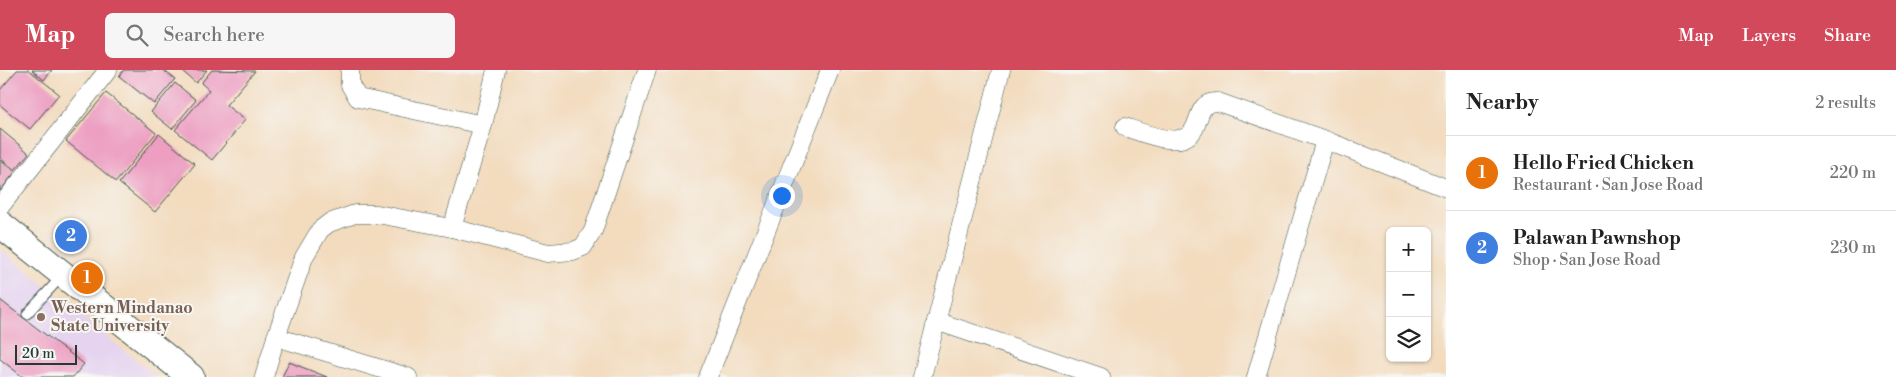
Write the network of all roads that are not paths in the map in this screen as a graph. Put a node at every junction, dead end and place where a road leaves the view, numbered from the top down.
1 (108, 70) edge
2 (350, 70) edge
3 (496, 70) edge
4 (647, 70) edge
5 (830, 70) edge
6 (1001, 70) edge
7 (482, 125) junction
8 (1124, 127) dead end
9 (1325, 140) junction
10 (1446, 188) edge
11 (0, 207) edge
12 (0, 224) edge
13 (452, 228) junction
14 (64, 275) junction
15 (27, 314) dead end
16 (936, 321) junction
17 (276, 337) junction
18 (191, 377) edge
19 (264, 377) edge
20 (408, 377) edge
21 (708, 377) edge
22 (922, 377) edge
23 (1101, 377) edge
24 (1256, 377) edge

1 - 11 street
2 - 7 street
3 - 7 street
4 - 13 street
5 - 21 street
6 - 16 street
7 - 13 street
8 - 9 street
9 - 10 street
9 - 24 street
12 - 14 main road
13 - 17 street
14 - 15 lane
14 - 18 main road
16 - 22 street
16 - 23 street
17 - 19 street
17 - 20 street

